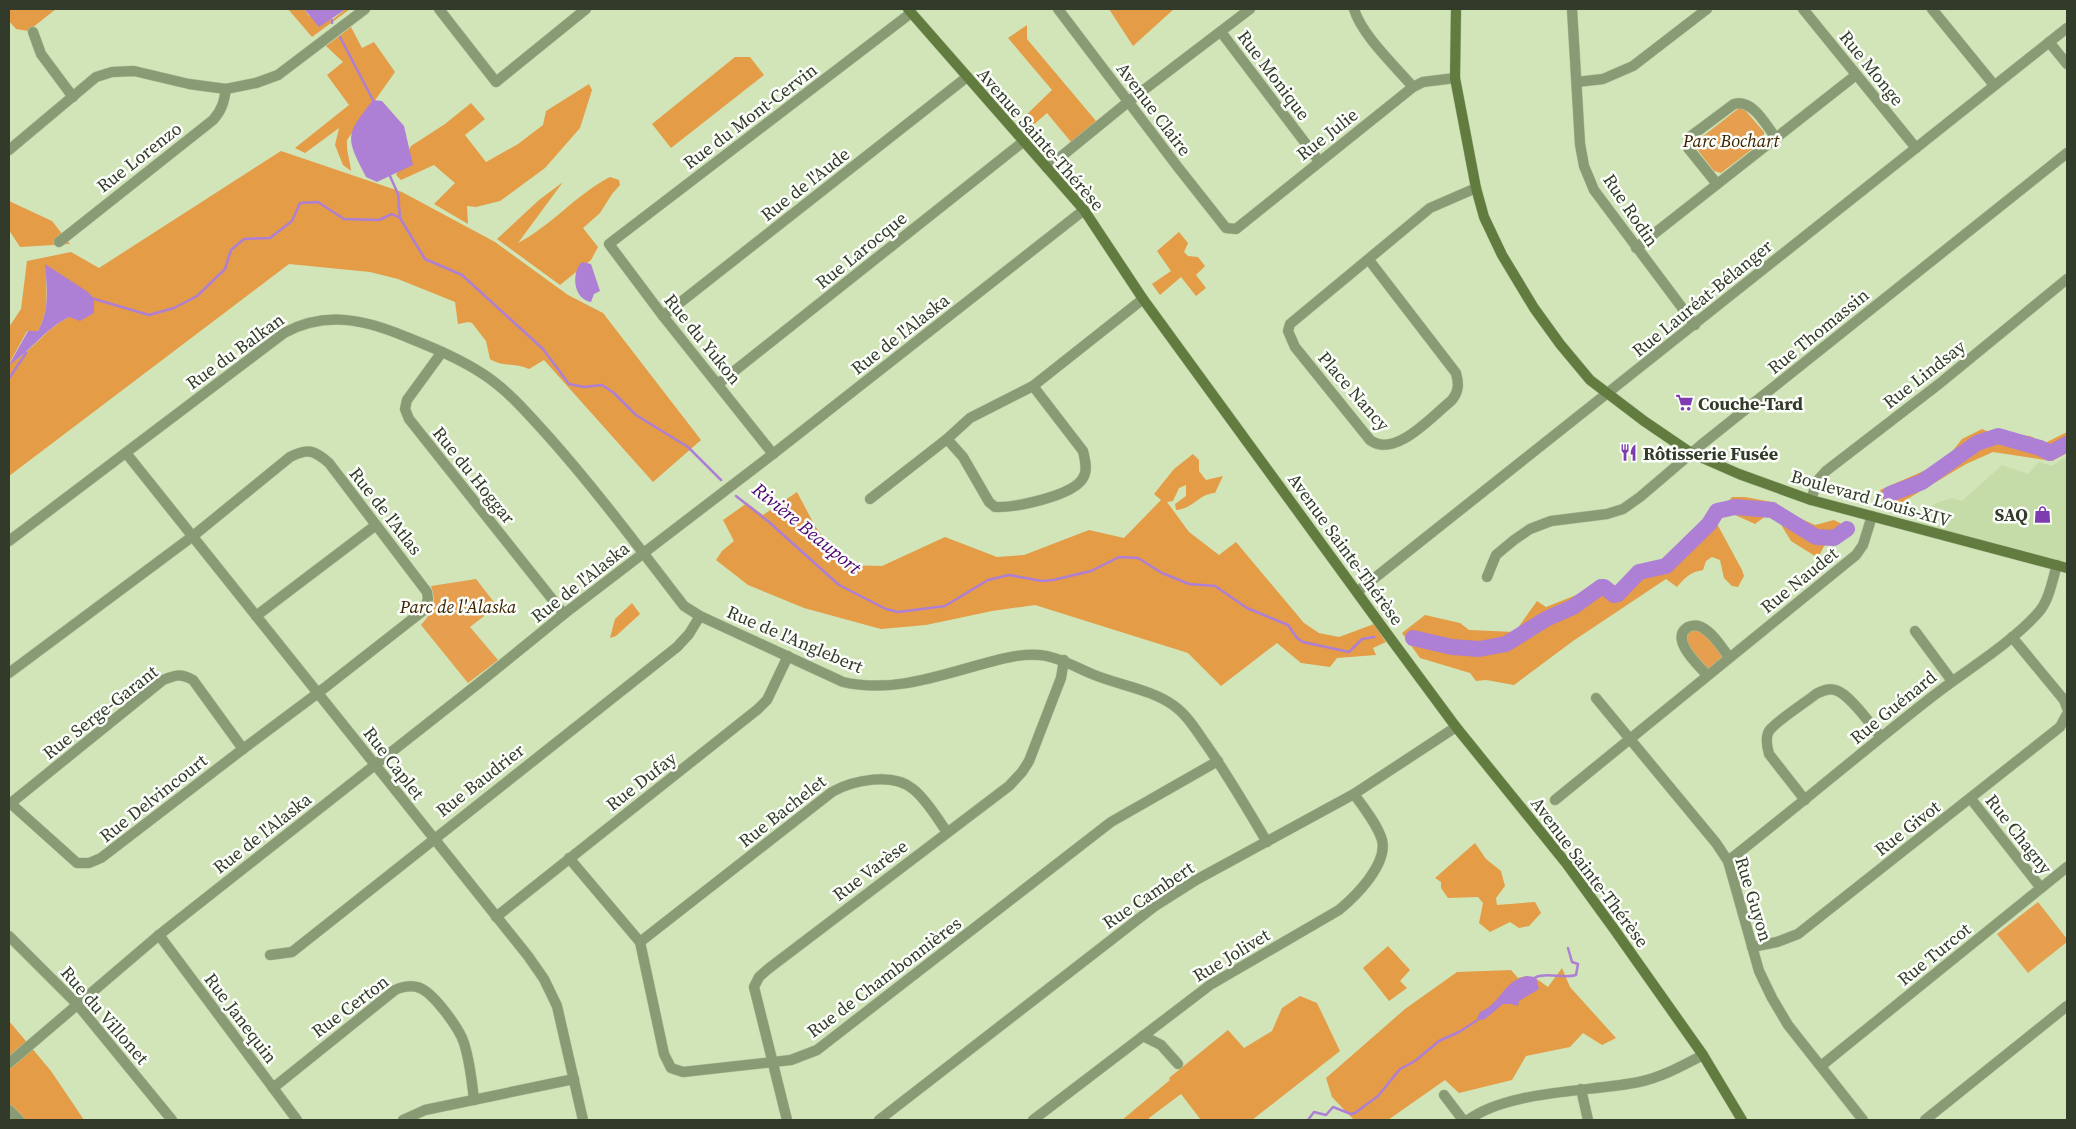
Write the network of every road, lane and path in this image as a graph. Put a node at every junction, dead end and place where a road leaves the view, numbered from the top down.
1 (365, 9) edge
2 (439, 9) edge
3 (586, 9) edge
4 (1058, 9) edge
5 (1250, 9) edge
6 (1354, 9) edge
7 (1456, 9) edge
8 (1572, 9) edge
9 (1707, 9) edge
10 (1803, 9) edge
11 (1937, 10) edge
12 (910, 11) edge
13 (2067, 28) edge
14 (33, 32) dead end
15 (1222, 32) junction
16 (2050, 42) junction
17 (2067, 64) edge
18 (1856, 74) junction
19 (967, 77) junction
20 (1455, 78) junction
21 (1577, 82) junction
22 (1994, 85) junction
23 (1413, 88) junction
24 (226, 89) junction
25 (73, 97) junction
26 (1128, 102) junction
27 (1776, 138) junction
28 (1024, 141) junction
29 (1916, 148) junction
30 (9, 150) edge
31 (2067, 153) edge
32 (1319, 161) junction
33 (1047, 168) junction
34 (1717, 184) junction
35 (1476, 188) junction
36 (1084, 210) junction
37 (1226, 228) joint
38 (59, 242) dead end
39 (609, 244) joint
40 (1636, 248) junction
41 (1369, 260) junction
42 (2067, 279) edge
43 (1143, 299) junction
44 (663, 316) junction
45 (1695, 324) junction
46 (442, 352) junction
47 (718, 384) junction
48 (1032, 386) junction
49 (1608, 394) junction
50 (947, 439) junction
51 (126, 453) junction
52 (1691, 453) junction
53 (774, 454) junction
54 (870, 499) dead end
55 (1811, 500) junction
56 (1872, 516) junction
57 (376, 525) junction
58 (193, 536) junction
59 (9, 541) edge
60 (644, 553) junction
61 (2062, 567) edge
62 (1487, 578) dead end
63 (1357, 592) junction
64 (564, 614) junction
65 (256, 616) junction
66 (700, 616) junction
67 (1915, 632) dead end
68 (2012, 637) junction
69 (788, 656) junction
70 (1729, 657) junction
71 (1064, 660) junction
72 (9, 673) edge
73 (1707, 675) junction
74 (1952, 681) junction
75 (318, 693) junction
76 (1596, 698) dead end
77 (2067, 708) edge
78 (2067, 714) edge
79 (1456, 727) junction
80 (1881, 737) junction
81 (1630, 740) junction
82 (243, 749) junction
83 (1218, 761) junction
84 (376, 765) junction
85 (1354, 794) junction
86 (1971, 799) junction
87 (1555, 800) dead end
88 (1805, 800) junction
89 (10, 802) edge
90 (947, 832) junction
91 (433, 838) junction
92 (1267, 842) junction
93 (569, 858) junction
94 (1728, 861) junction
95 (2067, 867) edge
96 (2041, 888) junction
97 (496, 917) junction
98 (159, 935) junction
99 (9, 936) edge
100 (640, 942) junction
101 (1752, 947) junction
102 (270, 955) dead end
103 (77, 1004) junction
104 (2067, 1006) edge
105 (1143, 1036) junction
106 (1703, 1055) junction
107 (774, 1062) junction
108 (9, 1063) edge
109 (1178, 1064) dead end
110 (1821, 1066) junction
111 (574, 1079) junction
112 (273, 1088) junction
113 (1581, 1089) junction
114 (1444, 1095) dead end
115 (474, 1100) junction
116 (9, 1110) edge
117 (19, 1120) edge
118 (172, 1120) edge
119 (297, 1120) edge
120 (402, 1120) edge
121 (583, 1120) edge
122 (787, 1120) edge
123 (879, 1120) edge
124 (1033, 1120) edge
125 (1463, 1120) edge
126 (1468, 1120) edge
127 (1588, 1120) edge
128 (1742, 1120) edge
129 (1863, 1120) edge
130 (1925, 1120) edge

1 - 24 street
2 - 3 street
4 - 26 street, Avenue Claire
5 - 15 street
6 - 23 street
7 - 20 street, Boulevard Louis-XIV
8 - 21 street, Rue Rodin
9 - 21 street
10 - 18 street, Rue Monge
11 - 22 street
12 - 19 street, Avenue Sainte-Thérèse
12 - 39 street, Rue du Mont-Cervin
13 - 16 street, Rue Lauréat-Bélanger
14 - 25 street
15 - 26 street
15 - 32 street, Rue Monique
16 - 17 street
16 - 22 street, Rue Lauréat-Bélanger
18 - 27 street
18 - 29 street, Rue Monge
19 - 28 street, Avenue Sainte-Thérèse
19 - 44 street, Rue de l'Aude
20 - 23 street, Rue Julie
20 - 35 street, Boulevard Louis-XIV
21 - 40 street, Rue Rodin
22 - 29 street, Rue Lauréat-Bélanger
23 - 32 street, Rue Julie
24 - 25 street
24 - 38 street, Rue Lorenzo
25 - 30 street
26 - 33 street
26 - 37 street, Avenue Claire
27 - 34 street
27 - 34 street
28 - 33 street, Avenue Sainte-Thérèse
28 - 47 street, Rue Larocque
29 - 45 street, Rue Lauréat-Bélanger
31 - 52 street, Rue Thomassin
32 - 37 street, Rue Julie
33 - 36 street, Avenue Sainte-Thérèse
34 - 40 street
35 - 41 street, Place Nancy
35 - 49 street, Boulevard Louis-XIV
36 - 43 street, Avenue Sainte-Thérèse
36 - 53 street, Rue de l'Alaska
39 - 44 street, Rue du Yukon
40 - 45 street, Rue Rodin
41 - 41 street, Place Nancy
42 - 55 street, Rue Lindsay
43 - 48 street
43 - 63 street, Avenue Sainte-Thérèse
44 - 47 street, Rue du Yukon
45 - 49 street, Rue Lauréat-Bélanger
46 - 51 street, Rue du Balkan
46 - 60 street, Rue du Balkan
46 - 64 street, Rue du Hoggar
47 - 53 street, Rue du Yukon
48 - 50 street
48 - 50 street
49 - 52 street, Boulevard Louis-XIV
49 - 63 street, Rue Lauréat-Bélanger
50 - 54 street
51 - 58 street, Rue Caplet
51 - 59 street, Rue du Balkan
52 - 55 street, Boulevard Louis-XIV
52 - 62 street, Rue Thomassin
53 - 60 street, Rue de l'Alaska
55 - 56 street, Boulevard Louis-XIV
56 - 61 street, Boulevard Louis-XIV
56 - 70 street, Rue Naudet
57 - 58 street, Rue de l'Atlas
57 - 65 street
57 - 75 street, Rue de l'Atlas
58 - 65 street, Rue Caplet
58 - 72 street
60 - 64 street, Rue de l'Alaska
60 - 66 street, Rue de l'Anglebert
61 - 68 street, Rue Guénard
63 - 79 street, Avenue Sainte-Thérèse
64 - 84 street, Rue de l'Alaska
65 - 75 street, Rue Caplet
66 - 69 street, Rue de l'Anglebert
66 - 91 street, Rue Baudrier
67 - 74 street
68 - 74 street, Rue Guénard
68 - 77 street
69 - 71 street, Rue de l'Anglebert
69 - 93 street, Rue Dufay
70 - 73 street, Rue Naudet
70 - 73 street
71 - 83 street, Rue de l'Anglebert
71 - 90 street, Rue Varèse
73 - 81 street, Rue Naudet
74 - 80 street, Rue Guénard
75 - 82 street, Rue Delvincourt
75 - 84 street, Rue Caplet
76 - 81 street, Rue Guyon
78 - 86 street, Rue Givot
79 - 85 street, Rue Cambert
79 - 106 street, Avenue Sainte-Thérèse
80 - 88 street, Rue Guénard
80 - 88 street
81 - 87 street, Rue Naudet
81 - 94 street, Rue Guyon
82 - 89 street, Rue Delvincourt
82 - 89 street, Rue Serge-Garant
83 - 92 street, Rue de l'Anglebert
83 - 107 street, Rue de Chambonnières
84 - 91 street, Rue Caplet
84 - 98 street, Rue de l'Alaska
85 - 92 street, Rue Cambert
85 - 105 street, Rue Jolivet
86 - 96 street, Rue Chagny
86 - 101 street, Rue Givot
88 - 94 street, Rue Guénard
90 - 100 street, Rue Bachelet
90 - 107 street, Rue Varèse
91 - 97 street, Rue Caplet
91 - 102 street, Rue Baudrier
92 - 123 street, Rue Cambert
93 - 97 street, Rue Dufay
93 - 100 street, Rue de Chambonnières
94 - 101 street, Rue Guyon
95 - 96 street, Rue Turcot
96 - 110 street, Rue Turcot
97 - 111 street, Rue Caplet
98 - 103 street, Rue de l'Alaska
98 - 112 street, Rue Janequin
99 - 103 street, Rue du Villonet
100 - 107 street, Rue de Chambonnières
101 - 110 street, Rue Guyon
103 - 108 street, Rue de l'Alaska
103 - 118 street, Rue du Villonet
104 - 130 street
105 - 109 street
105 - 124 street, Rue Jolivet
106 - 113 street
106 - 128 street, Avenue Sainte-Thérèse
107 - 122 street, Rue Varèse
110 - 129 street, Rue Guyon
111 - 115 street
111 - 121 street, Rue Caplet
112 - 115 street, Rue Certon
112 - 119 street, Rue Janequin
113 - 126 street
113 - 127 street
114 - 125 street
115 - 120 street
116 - 117 street

